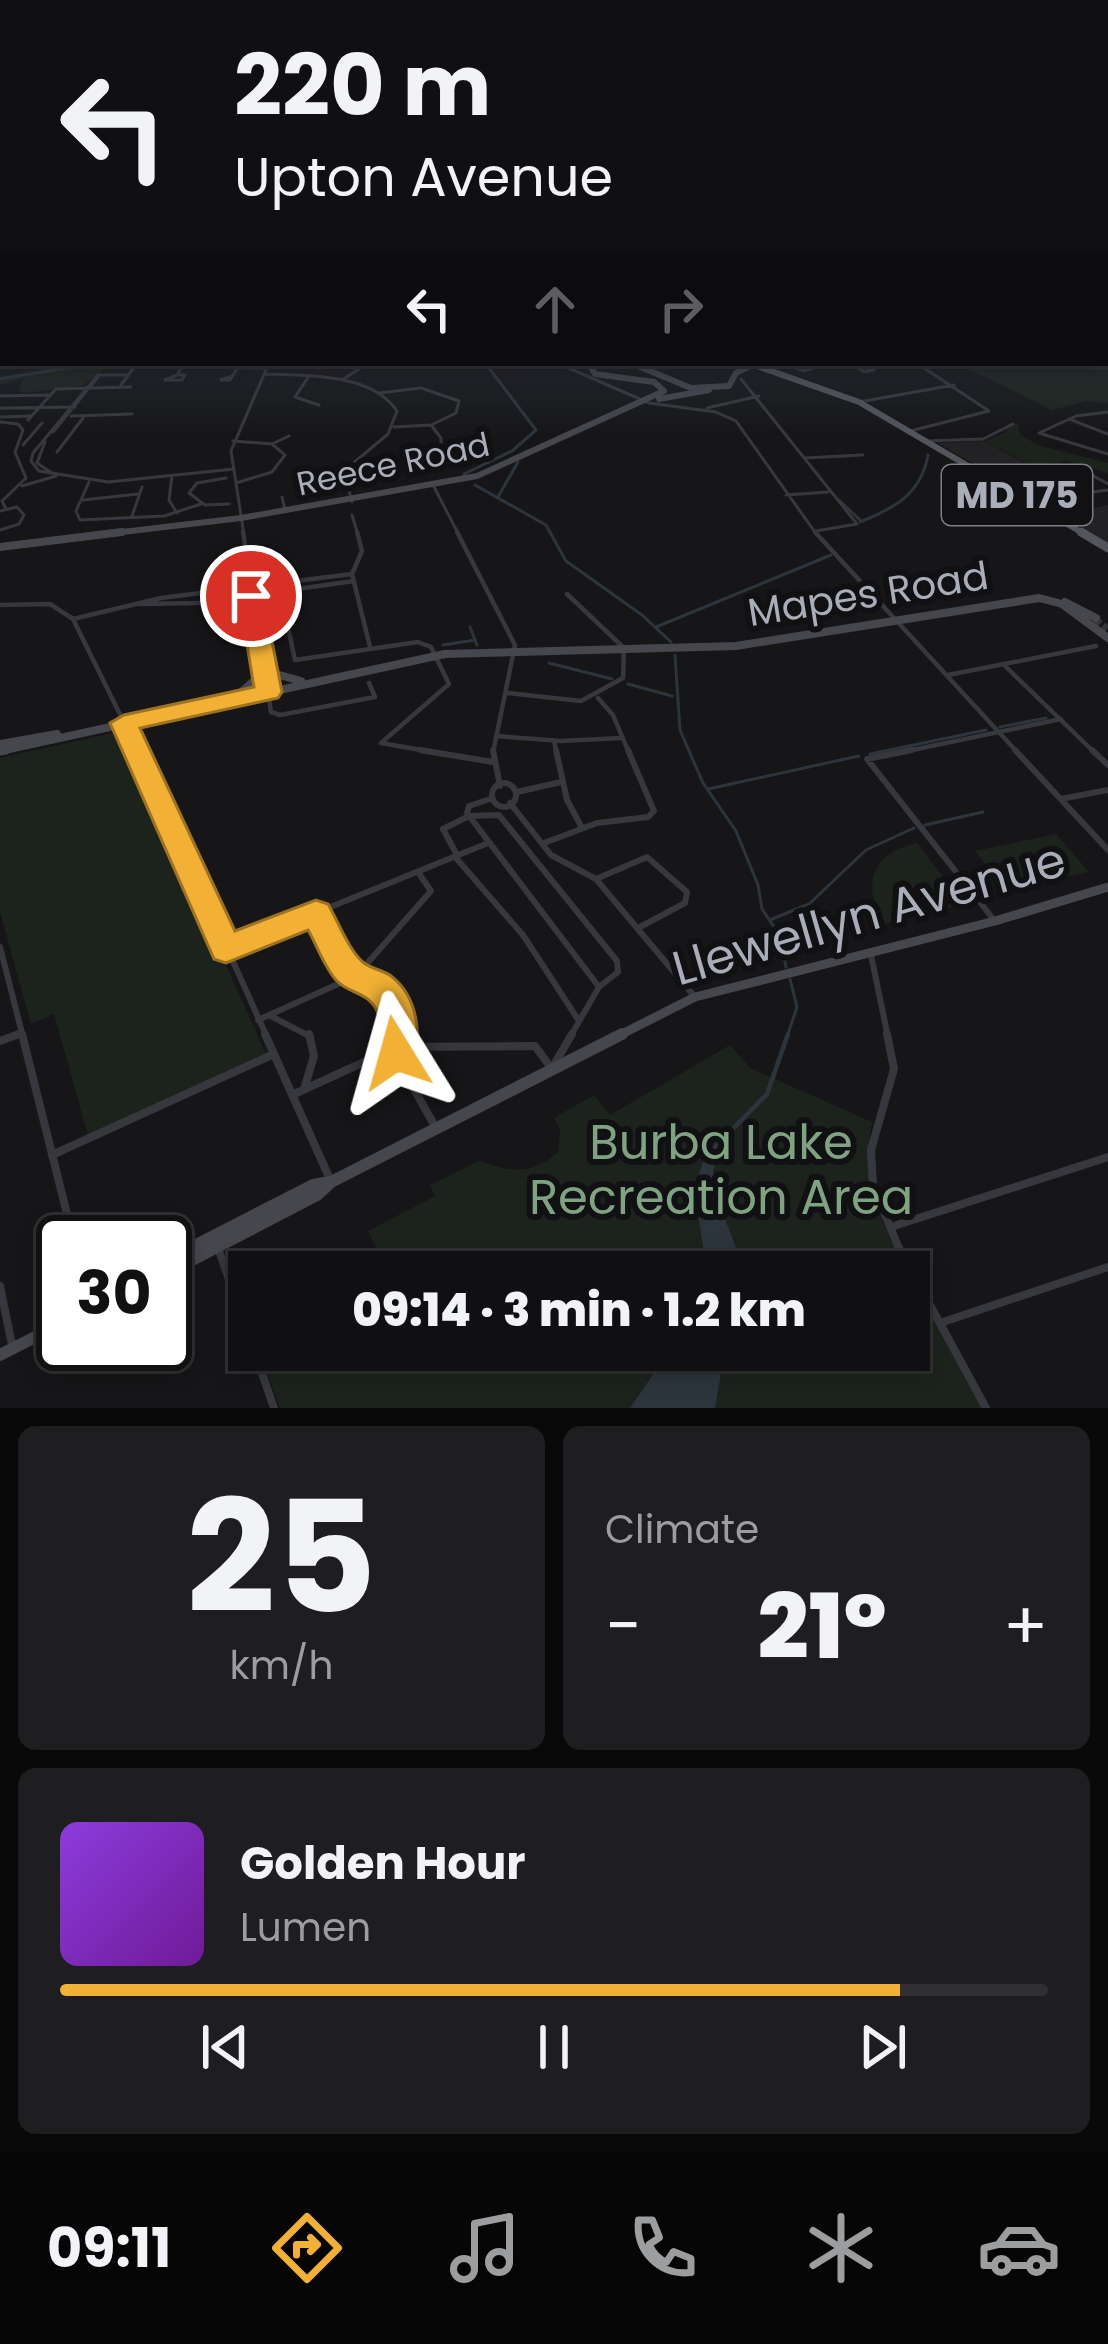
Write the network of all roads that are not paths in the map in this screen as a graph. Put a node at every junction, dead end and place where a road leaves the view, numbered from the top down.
1 (135, 366) edge
2 (183, 366) edge
3 (226, 366) edge
4 (363, 366) edge
5 (563, 366) edge
6 (590, 366) edge
7 (592, 366) edge
8 (638, 366) edge
9 (748, 366) edge
10 (757, 366) edge
11 (820, 366) edge
12 (921, 366) edge
13 (781, 367) edge
14 (654, 368) dead end
15 (237, 369) junction
16 (266, 369) edge
17 (129, 375) junction
18 (177, 375) dead end
19 (232, 376) dead end
20 (310, 376) junction
21 (730, 379) junction
22 (741, 379) dead end
23 (342, 380) junction
24 (818, 385) junction
25 (956, 385) junction
26 (120, 387) junction
27 (131, 387) dead end
28 (88, 388) junction
29 (709, 390) junction
30 (379, 393) junction
31 (49, 395) junction
32 (0, 396) edge
33 (668, 396) junction
34 (759, 396) junction
35 (647, 402) junction
36 (859, 402) junction
37 (319, 405) dead end
38 (38, 409) junction
39 (705, 410) junction
40 (70, 411) junction
41 (1108, 412) edge
42 (0, 414) edge
43 (132, 414) dead end
44 (85, 416) junction
45 (1069, 419) junction
46 (42, 423) dead end
47 (1012, 424) dead end
48 (431, 425) junction
49 (394, 427) junction
50 (910, 431) junction
51 (52, 433) junction
52 (33, 434) junction
53 (1108, 434) edge
54 (289, 436) dead end
55 (66, 440) junction
56 (46, 441) junction
57 (233, 441) junction
58 (927, 441) junction
59 (272, 444) junction
60 (23, 445) dead end
61 (441, 450) dead end
62 (57, 452) dead end
63 (1108, 454) edge
64 (863, 455) dead end
65 (804, 458) junction
66 (233, 469) junction
67 (56, 476) junction
68 (172, 476) junction
69 (226, 478) dead end
70 (89, 482) junction
71 (236, 483) junction
72 (19, 486) junction
73 (434, 486) junction
74 (142, 487) dead end
75 (1108, 487) edge
76 (828, 492) junction
77 (138, 494) junction
78 (784, 495) junction
79 (282, 497) dead end
80 (83, 500) junction
81 (351, 501) junction
82 (201, 504) junction
83 (230, 504) dead end
84 (3, 510) edge
85 (285, 510) junction
86 (178, 513) junction
87 (352, 515) dead end
88 (132, 516) junction
89 (241, 518) junction
90 (0, 530) edge
91 (814, 531) junction
92 (0, 547) edge
93 (1108, 548) edge
94 (353, 578) junction
95 (280, 588) junction
96 (251, 592) junction
97 (567, 594) dead end
98 (193, 596) junction
99 (155, 600) junction
100 (190, 603) junction
101 (0, 605) edge
102 (914, 618) junction
103 (73, 619) junction
104 (899, 619) junction
105 (1093, 619) tunnel mouth
106 (881, 624) junction
107 (908, 629) junction
108 (1108, 632) edge
109 (1096, 646) dead end
110 (371, 650) junction
111 (515, 650) junction
112 (625, 650) junction
113 (434, 656) junction
114 (1003, 664) junction
115 (265, 670) junction
116 (948, 675) junction
117 (314, 682) junction
118 (369, 683) dead end
119 (268, 692) junction
120 (506, 693) junction
121 (598, 698) junction
122 (225, 701) junction
123 (1060, 719) junction
124 (124, 723) junction
125 (997, 733) junction
126 (496, 736) junction
127 (622, 738) junction
128 (554, 741) junction
129 (0, 748) edge
130 (493, 762) junction
131 (1108, 765) edge
132 (561, 782) junction
133 (500, 786) junction
134 (1108, 790) edge
135 (517, 791) junction
136 (490, 799) junction
137 (1059, 800) junction
138 (510, 803) junction
139 (469, 816) junction
140 (582, 827) junction
141 (488, 843) junction
142 (542, 844) junction
143 (1108, 850) edge
144 (456, 856) junction
145 (418, 872) junction
146 (596, 879) junction
147 (1108, 887) edge
148 (316, 913) junction
149 (995, 921) junction
150 (640, 927) junction
151 (0, 947) edge
152 (226, 950) junction
153 (870, 952) junction
154 (356, 976) junction
155 (599, 987) junction
156 (695, 997) junction
157 (268, 1015) junction
158 (258, 1020) junction
159 (579, 1021) junction
160 (22, 1033) junction
161 (0, 1041) edge
162 (397, 1047) junction
163 (274, 1054) junction
164 (552, 1069) junction
165 (304, 1089) junction
166 (292, 1094) junction
167 (436, 1128) junction
168 (52, 1155) junction
169 (1108, 1157) edge
170 (331, 1182) junction
171 (67, 1215) edge
172 (889, 1227) junction
173 (215, 1241) junction
174 (192, 1250) edge
175 (192, 1256) edge
176 (1108, 1267) edge
177 (228, 1277) edge
178 (0, 1286) edge
179 (940, 1323) junction
180 (36, 1337) edge
181 (6, 1352) edge
182 (261, 1371) edge
183 (274, 1408) edge
184 (986, 1408) edge

1 - 17 street
2 - 18 street
3 - 15 street
4 - 23 street
5 - 35 street
6 - 35 street
7 - 33 street
8 - 29 street
9 - 21 street, Reece Road
10 - 24 main road, MD 175
11 - 13 street
12 - 25 street
13 - 24 main road, MD 175
14 - 21 street
15 - 16 street
15 - 19 street
16 - 20 street
16 - 57 street
17 - 26 street
17 - 28 street
20 - 23 street
20 - 37 street
21 - 29 street, Reece Road
22 - 34 street
23 - 30 street
24 - 36 main road, MD 175
25 - 36 street
25 - 50 street
26 - 27 street
26 - 28 street
28 - 31 street
28 - 40 street
29 - 33 street, Reece Road
30 - 48 street
30 - 49 street
31 - 32 street
31 - 38 street
33 - 35 street, Reece Road
34 - 39 street
34 - 65 street
35 - 39 street
35 - 73 street, Reece Road
36 - 50 main road, MD 175
38 - 40 street
38 - 42 street
38 - 42 street
39 - 78 street
40 - 44 street
40 - 51 street
41 - 45 street
42 - 72 street
43 - 44 street
44 - 55 street
45 - 53 street
45 - 63 street
46 - 52 street
47 - 58 street
48 - 49 street
48 - 61 street
49 - 81 street
50 - 58 main road, MD 175
51 - 52 street
51 - 56 street
52 - 60 street
54 - 59 street
55 - 56 street
55 - 62 street
56 - 67 street
57 - 59 street
57 - 66 street
58 - 93 main road, MD 175
59 - 71 street
64 - 65 street
65 - 76 street
66 - 68 street
66 - 71 street
67 - 70 street
67 - 72 street
68 - 70 street
68 - 86 street
69 - 82 street
70 - 80 street
71 - 89 street
72 - 84 street
73 - 81 street, Reece Road
73 - 111 street
74 - 77 street
75 - 75 street
76 - 78 street
76 - 91 street
77 - 80 street
77 - 88 street
78 - 91 street
79 - 85 street
80 - 88 street
81 - 85 street, Reece Road
81 - 89 street, Reece Road
82 - 83 street
82 - 86 street
84 - 90 street
85 - 89 street, Reece Road
86 - 88 street
87 - 94 street
89 - 92 street, Reece Road
89 - 96 street
91 - 104 street
94 - 95 street
94 - 110 street
95 - 96 street
95 - 110 street
96 - 98 street
96 - 100 street
96 - 115 street
97 - 112 street
98 - 99 street
98 - 100 street
99 - 100 street
99 - 103 street
101 - 103 street
102 - 104 street, Mapes Road
102 - 107 street
102 - 108 street, Mapes Road
103 - 124 street
104 - 105 street, Mapes Road
104 - 106 street, Mapes Road
104 - 107 street
104 - 112 street, Mapes Road
106 - 107 street
106 - 112 street, Mapes Road
107 - 116 street
109 - 114 street
110 - 113 street
111 - 112 street, Mapes Road
111 - 113 street, Mapes Road
111 - 120 street
112 - 121 street
113 - 117 street, Mapes Road
113 - 130 street
114 - 116 street
114 - 123 street
115 - 117 street
115 - 119 street
115 - 122 street
116 - 125 street
117 - 119 street, Mapes Road
118 - 119 street
119 - 122 street, Mapes Road
120 - 121 street
120 - 126 street
121 - 127 street
122 - 124 street, Mapes Road
123 - 125 street
123 - 131 street
124 - 129 street, Mapes Road
124 - 152 street
125 - 137 street
125 - 149 street
126 - 128 street
126 - 130 street
127 - 128 street
127 - 140 street
128 - 132 street
130 - 133 street
132 - 135 street
132 - 140 street
133 - 135 street
133 - 136 street
134 - 137 street
135 - 138 street
136 - 138 street
136 - 139 street
137 - 143 street
138 - 142 street
139 - 141 street
139 - 144 street
139 - 155 street
140 - 142 street
141 - 144 street
141 - 155 street
142 - 146 street
144 - 145 street
144 - 159 street
145 - 148 street
145 - 154 street
146 - 150 street
146 - 150 street
147 - 149 street, Llewellyn Avenue
148 - 152 street
148 - 154 street
149 - 153 street, Llewellyn Avenue
150 - 156 street
151 - 160 street
152 - 158 street
153 - 156 street, Llewellyn Avenue
153 - 172 street
154 - 157 street
154 - 162 street
155 - 159 street
156 - 164 street, Llewellyn Avenue
157 - 158 street
157 - 165 street
158 - 163 street
159 - 164 street
160 - 161 street
160 - 168 street
162 - 164 street
162 - 165 street
162 - 167 street
163 - 166 street
163 - 168 street
164 - 167 street, Llewellyn Avenue
165 - 166 street
166 - 170 street
167 - 170 street, Llewellyn Avenue
168 - 171 street
169 - 172 street
170 - 173 street, Llewellyn Avenue
172 - 179 street
173 - 174 street, Llewellyn Avenue
173 - 175 street, Llewellyn Avenue
173 - 177 street
176 - 179 street
178 - 181 street
179 - 184 street
180 - 181 street
182 - 183 street

